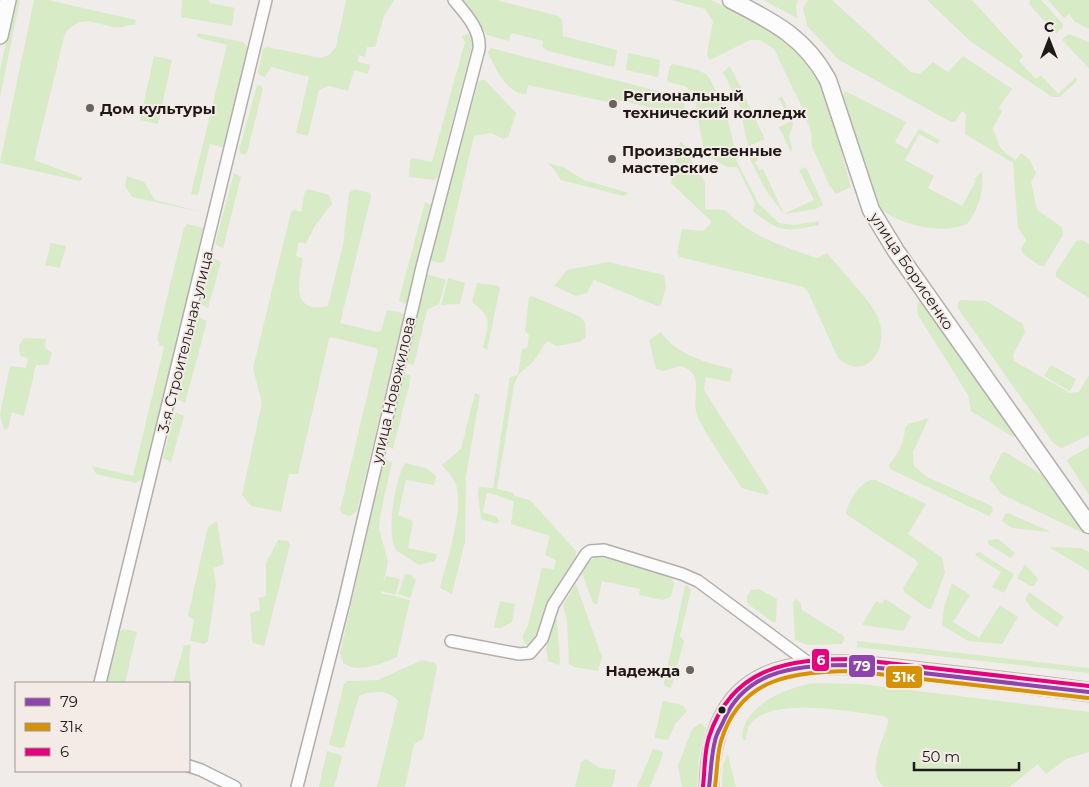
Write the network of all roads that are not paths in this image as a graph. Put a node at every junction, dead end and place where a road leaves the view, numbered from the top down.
1 (8, 0) edge
2 (266, 0) edge
3 (454, 0) edge
4 (730, 0) edge
5 (0, 36) edge
6 (1089, 525) edge
7 (451, 641) dead end
8 (810, 664) junction
9 (100, 682) edge
10 (1089, 692) edge
11 (190, 766) edge
12 (235, 787) edge
13 (297, 787) edge
14 (709, 787) edge

1 - 5 street
2 - 9 street, 3-я Строительная улица
3 - 13 street, улица Новожилова
4 - 6 main road, улица Борисенко
7 - 8 street
8 - 10 main road
8 - 14 main road
11 - 12 street

